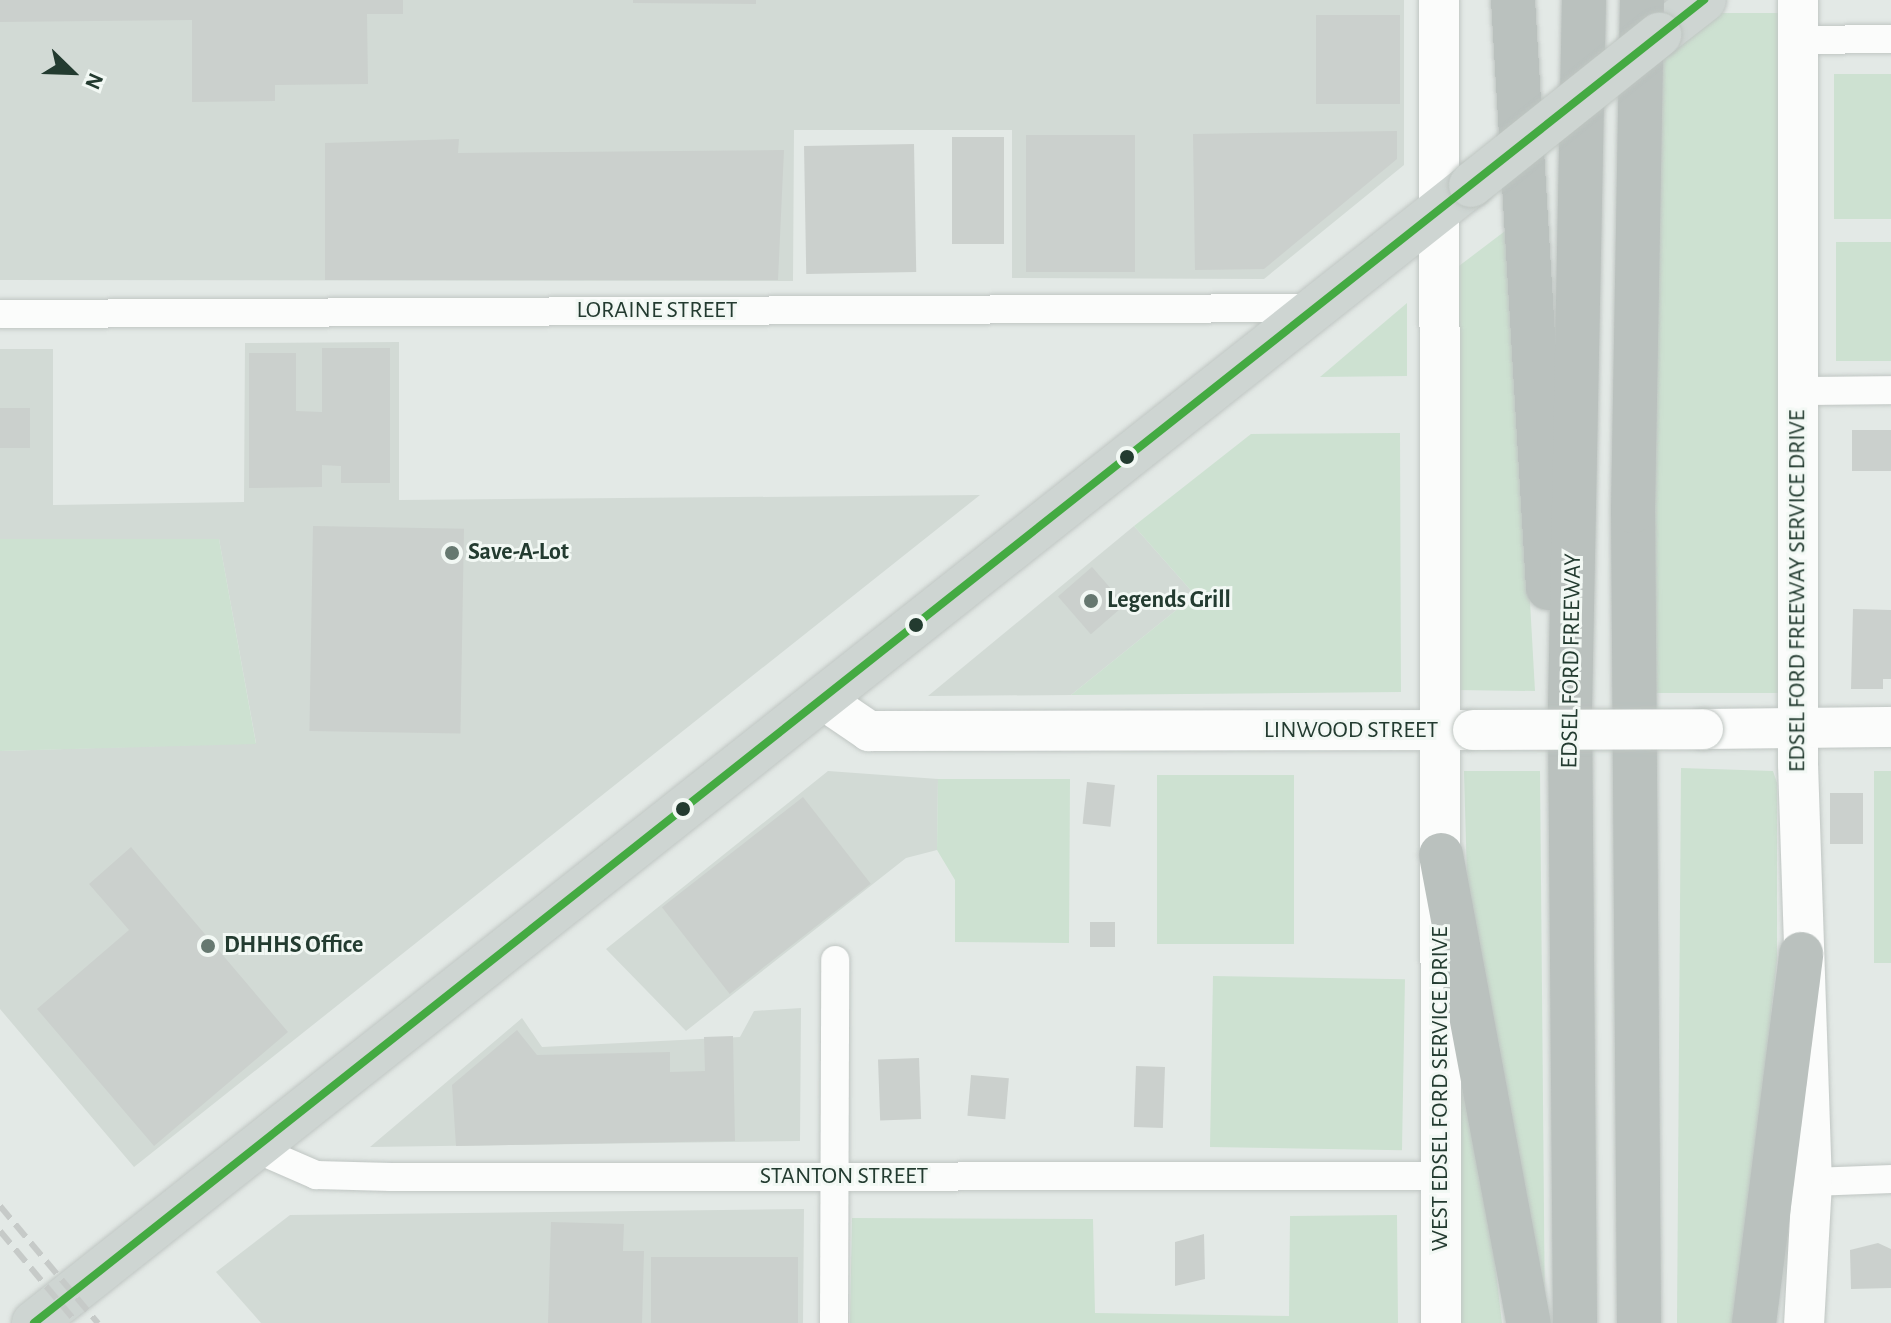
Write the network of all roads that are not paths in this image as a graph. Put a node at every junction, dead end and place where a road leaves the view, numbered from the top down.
1 (1439, 0) edge
2 (1513, 0) edge
3 (1642, 0) edge
4 (1704, 0) edge
5 (1798, 0) edge
6 (1582, 8) edge
7 (1891, 39) edge
8 (1798, 40) junction
9 (1455, 198) junction
10 (1315, 308) junction
11 (0, 314) edge
12 (1891, 390) edge
13 (1798, 391) junction
14 (822, 699) junction
15 (1570, 708) junction
16 (1891, 727) edge
17 (1797, 728) junction
18 (1456, 730) junction
19 (1441, 855) junction
20 (1801, 954) junction
21 (835, 960) dead end
22 (254, 1148) junction
23 (1441, 1176) junction
24 (832, 1177) junction
25 (1891, 1179) edge
26 (1812, 1182) junction
27 (34, 1323) edge
28 (834, 1323) edge
29 (1441, 1323) edge
30 (1529, 1323) edge
31 (1575, 1323) edge
32 (1639, 1323) edge
33 (1754, 1323) edge
34 (1804, 1323) edge

1 - 9 street
2 - 15 highway
3 - 32 highway
4 - 9 main road, bridge
5 - 8 street, EDSEL FORD FREEWAY SERVICE DRIVE
6 - 15 highway, EDSEL FORD FREEWAY
7 - 8 street
8 - 13 street, EDSEL FORD FREEWAY SERVICE DRIVE
9 - 10 main road
9 - 18 street
10 - 11 street, LORAINE STREET
10 - 14 main road
12 - 13 street
13 - 17 street, EDSEL FORD FREEWAY SERVICE DRIVE
14 - 18 street, LINWOOD STREET
14 - 22 main road
15 - 31 highway, EDSEL FORD FREEWAY
16 - 17 street, LINWOOD STREET
17 - 18 street, LINWOOD STREET, bridge
17 - 20 street, EDSEL FORD FREEWAY SERVICE DRIVE
18 - 19 street
19 - 23 street, WEST EDSEL FORD SERVICE DRIVE
19 - 30 highway
20 - 26 street, EDSEL FORD FREEWAY SERVICE DRIVE
20 - 33 highway
21 - 24 street
22 - 24 street, STANTON STREET
22 - 27 main road
23 - 24 street, STANTON STREET
23 - 29 street, WEST EDSEL FORD SERVICE DRIVE
24 - 28 street
25 - 26 street
26 - 34 street, EDSEL FORD FREEWAY SERVICE DRIVE

